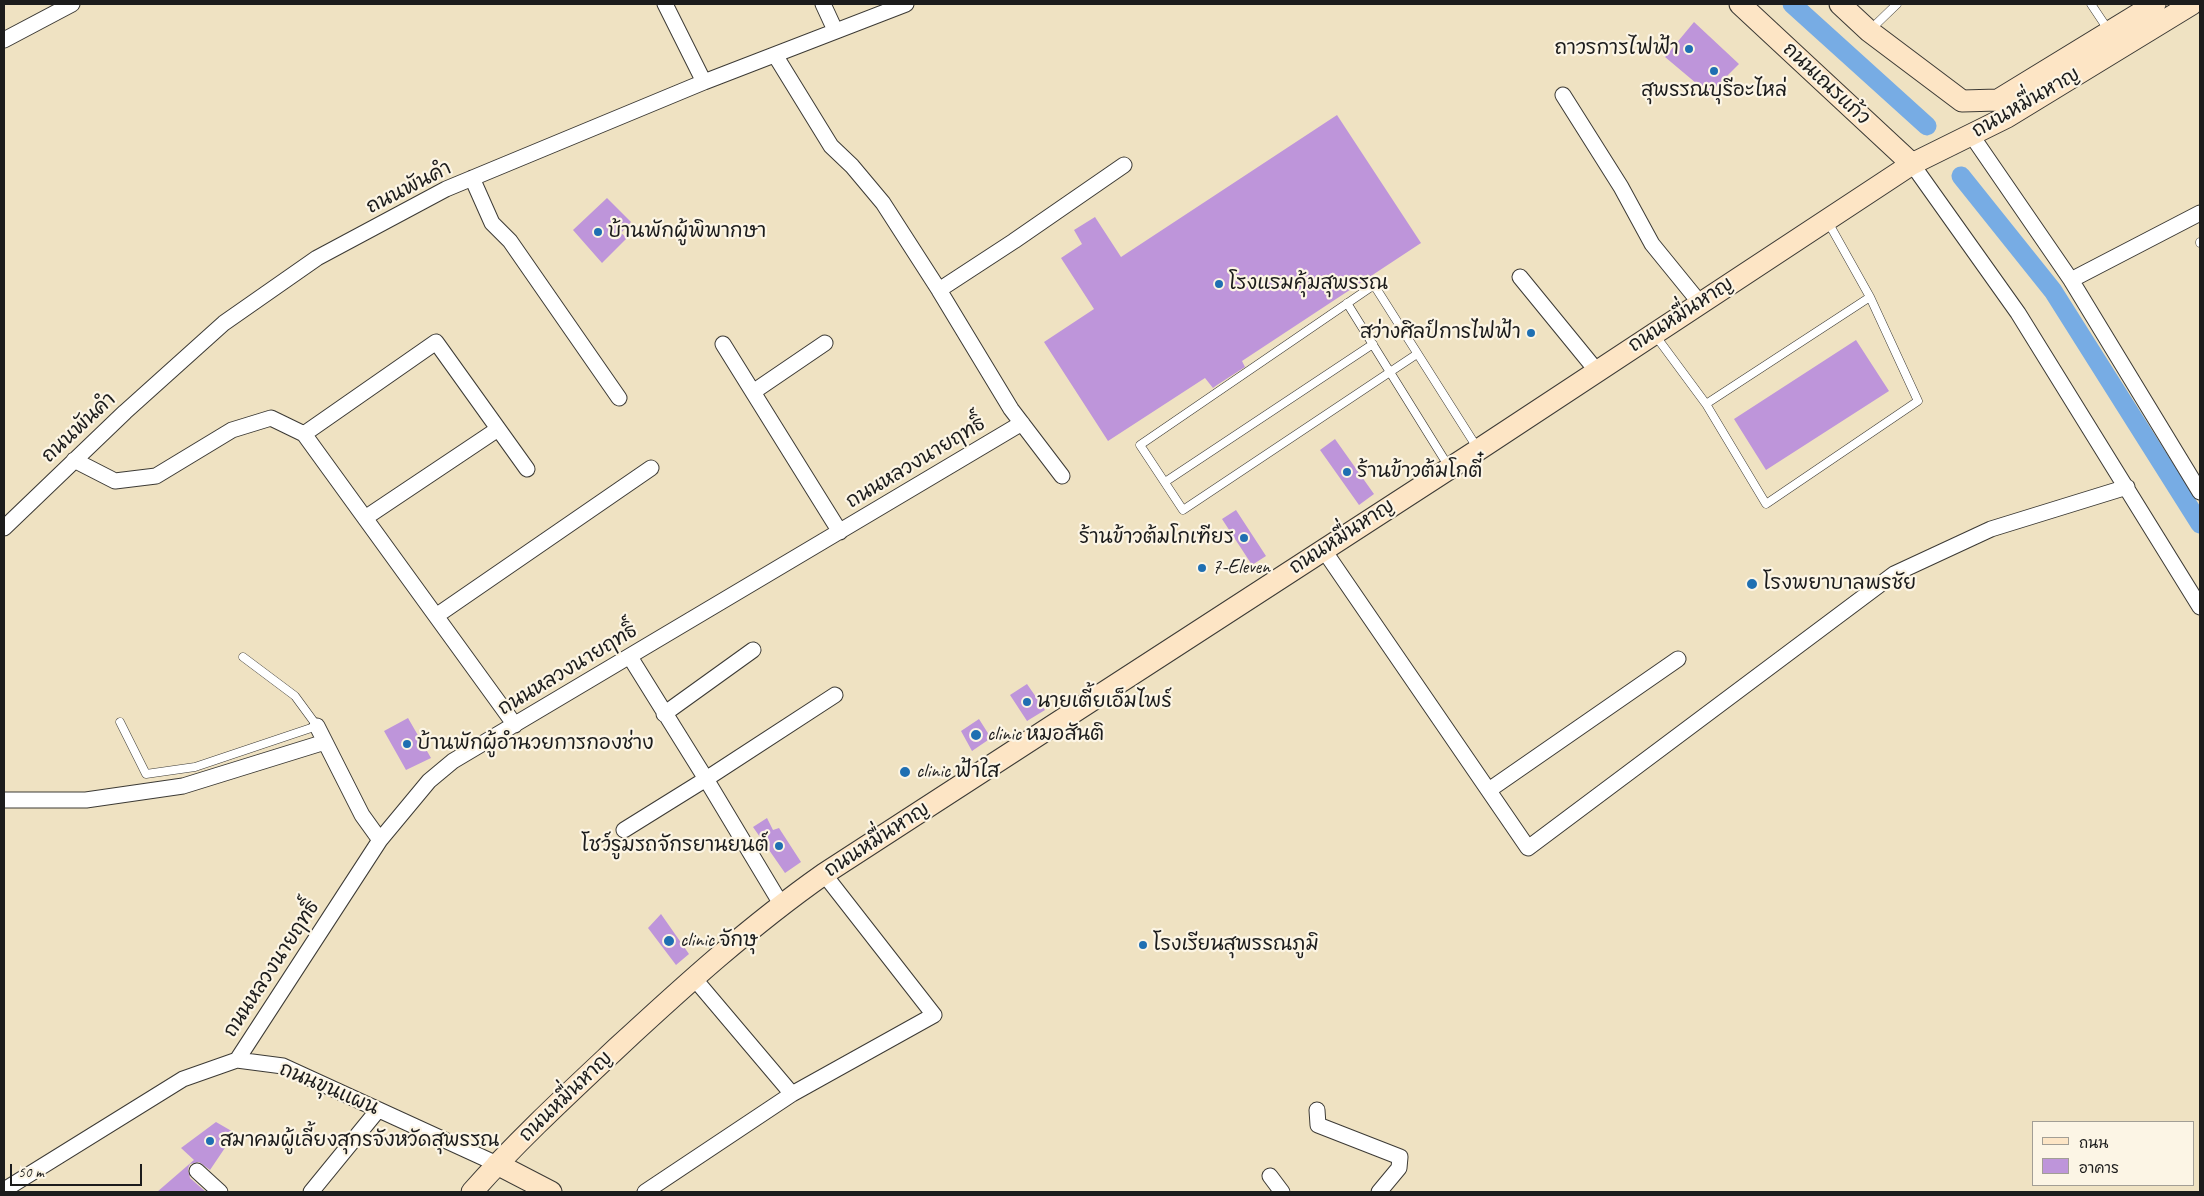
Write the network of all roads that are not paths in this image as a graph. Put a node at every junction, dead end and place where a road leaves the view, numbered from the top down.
1 (72, 4) edge
2 (665, 4) edge
3 (824, 4) edge
4 (906, 4) edge
5 (1740, 4) edge
6 (1840, 4) edge
7 (1897, 4) edge
8 (2091, 4) edge
9 (2155, 4) edge
10 (2192, 4) edge
11 (835, 30) junction
12 (1869, 31) junction
13 (2110, 32) junction
14 (4, 40) edge
15 (775, 55) junction
16 (704, 82) junction
17 (1563, 95) dead end
18 (1972, 136) junction
19 (1912, 164) junction
20 (1124, 165) dead end
21 (472, 178) junction
22 (2200, 213) edge
23 (1828, 220) junction
24 (1520, 277) dead end
25 (2071, 280) junction
26 (939, 290) junction
27 (1870, 297) junction
28 (1347, 303) junction
29 (1700, 303) junction
30 (1653, 333) junction
31 (826, 343) dead end
32 (722, 344) dead end
33 (1373, 344) junction
34 (1417, 354) junction
35 (1596, 370) junction
36 (1390, 371) junction
37 (753, 392) junction
38 (618, 398) dead end
39 (1706, 404) junction
40 (1022, 423) junction
41 (498, 429) junction
42 (304, 434) junction
43 (1478, 450) junction
44 (74, 460) junction
45 (1449, 467) junction
46 (651, 468) dead end
47 (527, 469) dead end
48 (1062, 476) dead end
49 (1165, 482) junction
50 (2127, 487) junction
51 (2200, 492) edge
52 (365, 518) junction
53 (4, 528) edge
54 (840, 532) junction
55 (1323, 549) junction
56 (2200, 607) edge
57 (436, 616) junction
58 (753, 650) dead end
59 (243, 657) dead end
60 (630, 657) junction
61 (1678, 659) dead end
62 (835, 695) dead end
63 (664, 714) junction
64 (120, 722) dead end
65 (515, 725) junction
66 (317, 726) junction
67 (325, 742) junction
68 (706, 779) junction
69 (1489, 790) junction
70 (4, 800) edge
71 (624, 830) dead end
72 (380, 840) junction
73 (824, 874) junction
74 (781, 904) junction
75 (693, 977) junction
76 (237, 1060) junction
77 (792, 1094) junction
78 (378, 1110) junction
79 (1317, 1110) dead end
80 (497, 1164) junction
81 (197, 1171) dead end
82 (1270, 1176) dead end
83 (4, 1190) edge
84 (220, 1192) edge
85 (311, 1192) edge
86 (472, 1192) edge
87 (551, 1192) edge
88 (645, 1192) edge
89 (1282, 1192) edge
90 (1379, 1192) edge

1 - 14 street
2 - 16 street
3 - 11 street
4 - 11 street, ถนนพันคำ
5 - 19 main road, ถนนเณรแก้ว
6 - 12 main road
7 - 12 lane
8 - 13 lane
9 - 13 main road, ถนนหมื่นหาญ
10 - 18 main road, ถนนหมื่นหาญ
11 - 15 street, ถนนพันคำ
12 - 13 main road, ถนนหมื่นหาญ
15 - 16 street, ถนนพันคำ
15 - 26 street
16 - 21 street, ถนนพันคำ
17 - 29 street
18 - 19 main road, ถนนหมื่นหาญ
18 - 25 street
19 - 23 main road, ถนนหมื่นหาญ
19 - 50 street
20 - 26 street
21 - 38 street
21 - 44 street, ถนนพันคำ
22 - 25 street
23 - 27 lane
23 - 29 main road, ถนนหมื่นหาญ
24 - 35 street
25 - 51 street
26 - 40 street
27 - 39 lane
27 - 39 lane
28 - 33 lane
28 - 34 lane
28 - 49 lane
29 - 30 main road, ถนนหมื่นหาญ
30 - 35 main road, ถนนหมื่นหาญ
30 - 39 lane
31 - 37 street
32 - 37 street
33 - 36 lane
33 - 49 lane
34 - 36 lane
34 - 43 lane
35 - 43 main road, ถนนหมื่นหาญ
36 - 45 lane
36 - 49 lane
37 - 54 street
40 - 48 street
40 - 54 street, ถนนหลวงนายฤทธิ์
41 - 42 street
41 - 47 street
41 - 52 street
42 - 44 street
42 - 52 street
43 - 45 main road, ถนนหมื่นหาญ
44 - 53 street, ถนนพันคำ
45 - 55 main road, ถนนหมื่นหาญ
46 - 57 street
50 - 56 street
50 - 69 street
52 - 57 street
54 - 60 street, ถนนหลวงนายฤทธิ์
55 - 69 street
55 - 73 main road, ถนนหมื่นหาญ
57 - 65 street
58 - 63 street
59 - 66 lane
60 - 63 street
60 - 65 street, ถนนหลวงนายฤทธิ์
61 - 69 street
62 - 68 street
63 - 68 street
64 - 66 lane
65 - 72 street, ถนนหลวงนายฤทธิ์
66 - 67 street
67 - 70 street
67 - 72 street
68 - 71 street
68 - 74 street
72 - 76 street, ถนนหลวงนายฤทธิ์
73 - 74 main road, ถนนหมื่นหาญ
73 - 77 street
74 - 75 main road, ถนนหมื่นหาญ
75 - 77 street
75 - 80 main road, ถนนหมื่นหาญ
76 - 78 street, ถนนขุนแผน
76 - 83 street, ถนนขุนแผน
77 - 88 street
78 - 80 street, ถนนขุนแผน
78 - 85 street
79 - 90 street
80 - 86 main road, ถนนหมื่นหาญ
80 - 87 main road, ถนนขุนแผน
81 - 84 street
82 - 89 street

